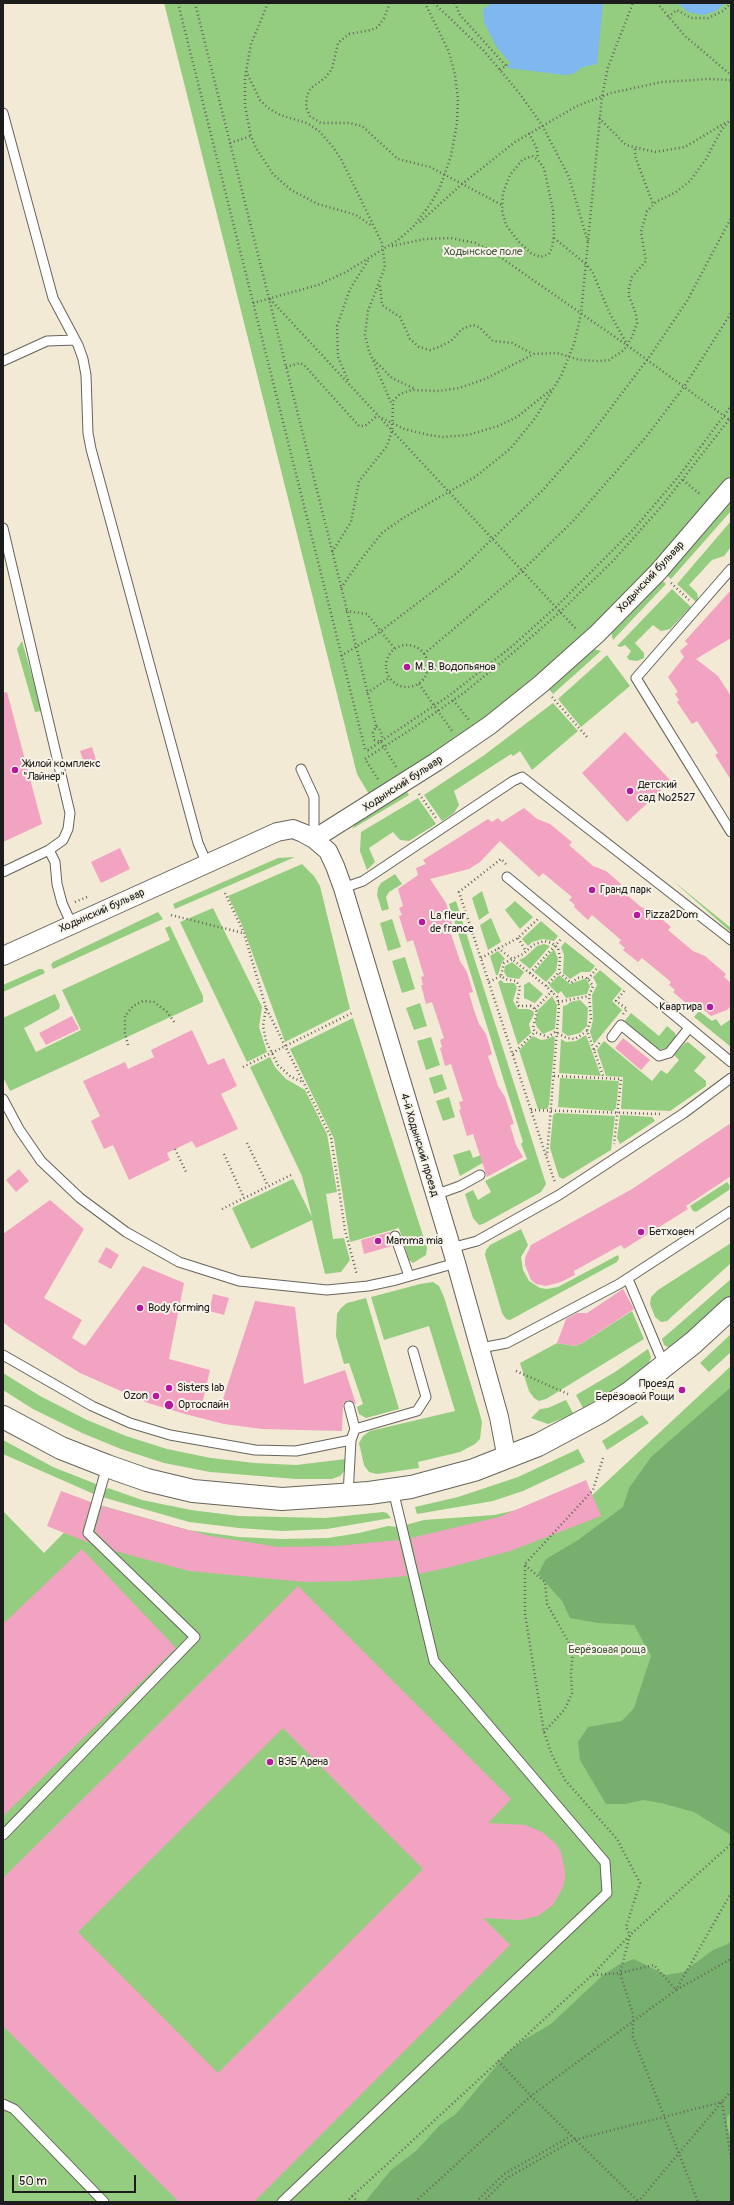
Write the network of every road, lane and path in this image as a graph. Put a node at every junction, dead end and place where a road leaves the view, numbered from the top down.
1 (178, 3) edge
2 (195, 3) edge
3 (268, 3) edge
4 (390, 3) edge
5 (425, 3) edge
6 (434, 3) edge
7 (441, 3) edge
8 (455, 3) edge
9 (633, 3) edge
10 (657, 3) edge
11 (731, 3) edge
12 (441, 9) junction
13 (668, 17) junction
14 (246, 70) junction
15 (500, 70) junction
16 (731, 75) edge
17 (731, 80) edge
18 (602, 96) junction
19 (3, 113) edge
20 (599, 118) junction
21 (731, 119) edge
22 (315, 121) junction
23 (542, 125) junction
24 (312, 126) junction
25 (529, 133) junction
26 (251, 136) junction
27 (230, 143) junction
28 (635, 149) junction
29 (538, 160) junction
30 (444, 174) junction
31 (462, 184) junction
32 (653, 204) junction
33 (502, 205) junction
34 (731, 218) edge
35 (413, 227) junction
36 (375, 229) junction
37 (553, 238) junction
38 (588, 244) junction
39 (384, 249) junction
40 (375, 254) junction
41 (586, 265) junction
42 (380, 283) junction
43 (269, 298) junction
44 (253, 303) junction
45 (731, 312) edge
46 (581, 314) junction
47 (75, 340) junction
48 (628, 346) junction
49 (534, 354) junction
50 (371, 356) junction
51 (570, 356) junction
52 (648, 360) junction
53 (3, 361) edge
54 (286, 367) junction
55 (352, 387) junction
56 (554, 387) junction
57 (684, 387) junction
58 (417, 390) junction
59 (392, 406) junction
60 (731, 406) edge
61 (377, 415) junction
62 (724, 416) junction
63 (730, 419) edge
64 (392, 425) junction
65 (392, 431) junction
66 (683, 480) junction
67 (731, 487) edge
68 (450, 492) junction
69 (715, 506) junction
70 (3, 530) edge
71 (494, 539) junction
72 (332, 552) junction
73 (731, 569) edge
74 (522, 571) junction
75 (658, 572) junction
76 (340, 589) junction
77 (556, 607) junction
78 (698, 608) junction
79 (346, 610) junction
80 (560, 612) junction
81 (381, 630) junction
82 (588, 642) junction
83 (356, 647) junction
84 (395, 649) junction
85 (424, 654) junction
86 (341, 656) junction
87 (390, 678) junction
88 (419, 684) junction
89 (541, 684) junction
90 (367, 693) junction
91 (453, 700) junction
92 (434, 706) junction
93 (438, 711) junction
94 (376, 726) junction
95 (478, 733) junction
96 (587, 737) dead end
97 (380, 742) junction
98 (462, 744) junction
99 (384, 747) junction
100 (301, 769) dead end
101 (398, 770) dead end
102 (387, 794) junction
103 (418, 794) dead end
104 (443, 828) junction
105 (731, 832) edge
106 (314, 839) junction
107 (49, 850) junction
108 (207, 864) junction
109 (507, 864) dead end
110 (3, 872) edge
111 (507, 877) dead end
112 (343, 888) junction
113 (225, 893) dead end
114 (95, 894) dead end
115 (63, 906) junction
116 (171, 915) dead end
117 (539, 917) dead end
118 (72, 925) junction
119 (244, 933) junction
120 (563, 937) dead end
121 (518, 938) junction
122 (731, 940) edge
123 (556, 946) junction
124 (498, 948) junction
125 (526, 951) junction
126 (3, 956) edge
127 (481, 958) junction
128 (512, 959) junction
129 (599, 966) dead end
130 (559, 972) junction
131 (530, 973) junction
132 (501, 976) junction
133 (588, 979) junction
134 (489, 982) junction
135 (546, 986) junction
136 (552, 991) junction
137 (589, 996) junction
138 (558, 1002) junction
139 (266, 1008) junction
140 (535, 1009) junction
141 (354, 1012) dead end
142 (175, 1023) dead end
143 (690, 1028) junction
144 (587, 1031) junction
145 (535, 1032) junction
146 (558, 1034) junction
147 (612, 1037) dead end
148 (128, 1045) dead end
149 (286, 1046) junction
150 (272, 1053) junction
151 (513, 1054) junction
152 (731, 1062) edge
153 (243, 1067) dead end
154 (554, 1076) junction
155 (604, 1078) junction
156 (731, 1078) edge
157 (304, 1082) junction
158 (3, 1099) edge
159 (531, 1110) junction
160 (551, 1111) junction
161 (618, 1113) junction
162 (663, 1114) dead end
163 (247, 1143) dead end
164 (175, 1149) dead end
165 (614, 1151) dead end
166 (224, 1154) dead end
167 (547, 1158) junction
168 (186, 1172) dead end
169 (291, 1175) dead end
170 (480, 1175) dead end
171 (268, 1186) junction
172 (556, 1187) dead end
173 (435, 1195) junction
174 (244, 1198) junction
175 (222, 1209) dead end
176 (731, 1211) edge
177 (396, 1236) dead end
178 (453, 1256) junction
179 (409, 1276) junction
180 (628, 1279) junction
181 (361, 1286) junction
182 (731, 1308) edge
183 (481, 1348) junction
184 (413, 1351) dead end
185 (3, 1354) edge
186 (516, 1371) dead end
187 (659, 1372) junction
188 (568, 1394) dead end
189 (349, 1406) dead end
190 (3, 1417) edge
191 (355, 1429) junction
192 (351, 1440) junction
193 (603, 1458) dead end
194 (507, 1459) junction
195 (107, 1466) junction
196 (393, 1490) junction
197 (348, 1495) junction
198 (544, 1732) dead end
199 (3, 1835) edge
200 (731, 1844) edge
201 (731, 1893) edge
202 (731, 1959) edge
203 (592, 1975) junction
204 (676, 1990) junction
205 (498, 2061) junction
206 (731, 2090) edge
207 (531, 2096) junction
208 (722, 2102) junction
209 (3, 2104) edge
210 (571, 2136) junction
211 (574, 2140) junction
212 (731, 2158) edge
213 (352, 2196) junction
214 (104, 2202) edge
215 (282, 2202) edge
216 (346, 2202) edge
217 (358, 2202) edge
218 (415, 2202) edge
219 (476, 2202) edge
220 (483, 2202) edge
221 (638, 2202) edge

1 - 44 path
2 - 27 path
3 - 14 path
4 - 22 path
5 - 30 path
6 - 12 path
7 - 12 path
8 - 15 path
9 - 18 path
10 - 13 path
11 - 13 path
12 - 15 path
13 - 16 path
14 - 24 path
14 - 26 path
15 - 23 path
17 - 18 path
18 - 20 path
18 - 23 path
19 - 47 lane
20 - 28 path
20 - 38 path
21 - 28 path
21 - 32 path
22 - 24 path
22 - 30 path
23 - 25 path
23 - 38 path
24 - 36 path
25 - 29 path
25 - 31 path
26 - 27 path
26 - 36 path
27 - 43 path
28 - 32 path
29 - 33 path
29 - 37 path
30 - 31 path
30 - 35 path
31 - 33 path
31 - 35 path
32 - 48 path
33 - 37 path
34 - 52 path
35 - 39 path
36 - 39 path
37 - 41 path
38 - 41 path
39 - 40 path
39 - 42 path
39 - 46 path
40 - 43 path
40 - 55 path
41 - 46 path
41 - 48 path
42 - 49 path
42 - 50 path
43 - 44 path
43 - 54 path
43 - 55 path
44 - 86 path
45 - 57 path
46 - 48 path
46 - 51 path
47 - 53 lane
47 - 108 lane
48 - 51 path
48 - 52 path
49 - 51 path
49 - 58 path
50 - 58 path
50 - 59 path
51 - 56 path
52 - 57 path
52 - 71 path
54 - 61 path
54 - 72 path
55 - 61 path
56 - 64 path
56 - 68 path
57 - 62 path
57 - 74 path
58 - 59 path
59 - 64 path
60 - 62 path
61 - 64 path
61 - 65 path
62 - 63 path
62 - 77 path
63 - 66 path
64 - 65 path
65 - 68 path
65 - 72 path
66 - 69 path
66 - 80 path
67 - 69 street, Ходынский бульвар
68 - 71 path
68 - 76 path
69 - 75 street, Ходынский бульвар
70 - 107 lane
71 - 74 path
71 - 81 path
72 - 76 path
73 - 78 lane
74 - 77 path
74 - 85 path
75 - 78 path
75 - 82 street, Ходынский бульвар
76 - 79 path
77 - 80 path
77 - 92 path
78 - 105 lane
79 - 81 path
79 - 83 path
80 - 82 path
80 - 91 path
81 - 83 path
81 - 84 path
82 - 89 street, Ходынский бульвар
83 - 86 path
83 - 90 path
84 - 85 path
84 - 87 path
85 - 88 path
86 - 97 path
87 - 88 path
87 - 90 path
88 - 92 path
89 - 95 street, Ходынский бульвар
89 - 96 path
90 - 94 path
91 - 93 path
91 - 95 path
92 - 93 path
92 - 97 path
93 - 98 path
93 - 99 path
94 - 97 path
94 - 97 path
95 - 98 street, Ходынский бульвар
97 - 99 path
98 - 102 street, Ходынский бульвар
99 - 101 path
99 - 102 path
100 - 106 lane
102 - 106 street, Ходынский бульвар
103 - 104 path
104 - 112 lane
104 - 122 lane
106 - 108 street, Ходынский бульвар
106 - 112 street, 4-й Ходынский проезд
107 - 110 lane
107 - 115 lane
108 - 118 street, Ходынский бульвар
109 - 127 path
111 - 143 lane
112 - 173 street, 4-й Ходынский проезд
113 - 119 path
114 - 115 path
115 - 118 lane
116 - 119 path
117 - 121 path
118 - 126 street, Ходынский бульвар
119 - 139 path
120 - 123 path
121 - 124 path
121 - 125 path
123 - 125 path
123 - 130 path
123 - 131 path
124 - 127 path
124 - 128 path
125 - 128 path
127 - 134 path
128 - 131 path
128 - 132 path
129 - 133 path
130 - 133 path
130 - 135 path
131 - 135 path
132 - 134 path
132 - 140 path
133 - 137 path
134 - 151 path
135 - 136 path
136 - 138 path
136 - 140 path
137 - 138 path
137 - 144 path
138 - 146 path
139 - 149 path
139 - 150 path
140 - 145 path
141 - 149 path
142 - 148 path
143 - 147 lane
143 - 152 lane
144 - 146 path
144 - 155 path
145 - 146 path
145 - 151 path
146 - 154 path
149 - 150 path
149 - 157 path
150 - 153 path
150 - 157 path
151 - 159 path
154 - 155 path
154 - 160 path
155 - 161 path
156 - 178 lane
157 - 181 path
158 - 181 lane
159 - 160 path
159 - 167 path
160 - 161 path
160 - 167 path
161 - 162 path
161 - 165 path
163 - 171 path
164 - 168 path
166 - 174 path
167 - 172 path
169 - 171 path
170 - 173 lane
171 - 174 path
173 - 178 street, 4-й Ходынский проезд
174 - 175 path
176 - 180 lane
177 - 179 lane
178 - 179 lane
178 - 183 street, 4-й Ходынский проезд
179 - 181 lane
180 - 183 lane
180 - 187 lane
182 - 187 street
183 - 194 street, 4-й Ходынский проезд
184 - 191 lane
185 - 192 lane
186 - 188 path
187 - 194 street
189 - 191 lane
190 - 195 street
191 - 192 lane
192 - 197 lane
193 - 198 path
194 - 196 street
195 - 197 street
195 - 199 lane
196 - 197 street
196 - 215 lane
200 - 203 path
201 - 204 path
202 - 204 path
203 - 204 path
203 - 205 path
204 - 207 path
205 - 207 path
205 - 213 path
206 - 208 path
207 - 210 path
207 - 218 path
208 - 211 path
208 - 212 path
208 - 221 path
209 - 214 lane
210 - 211 path
210 - 219 path
211 - 220 path
211 - 221 path
213 - 216 path
213 - 217 path

